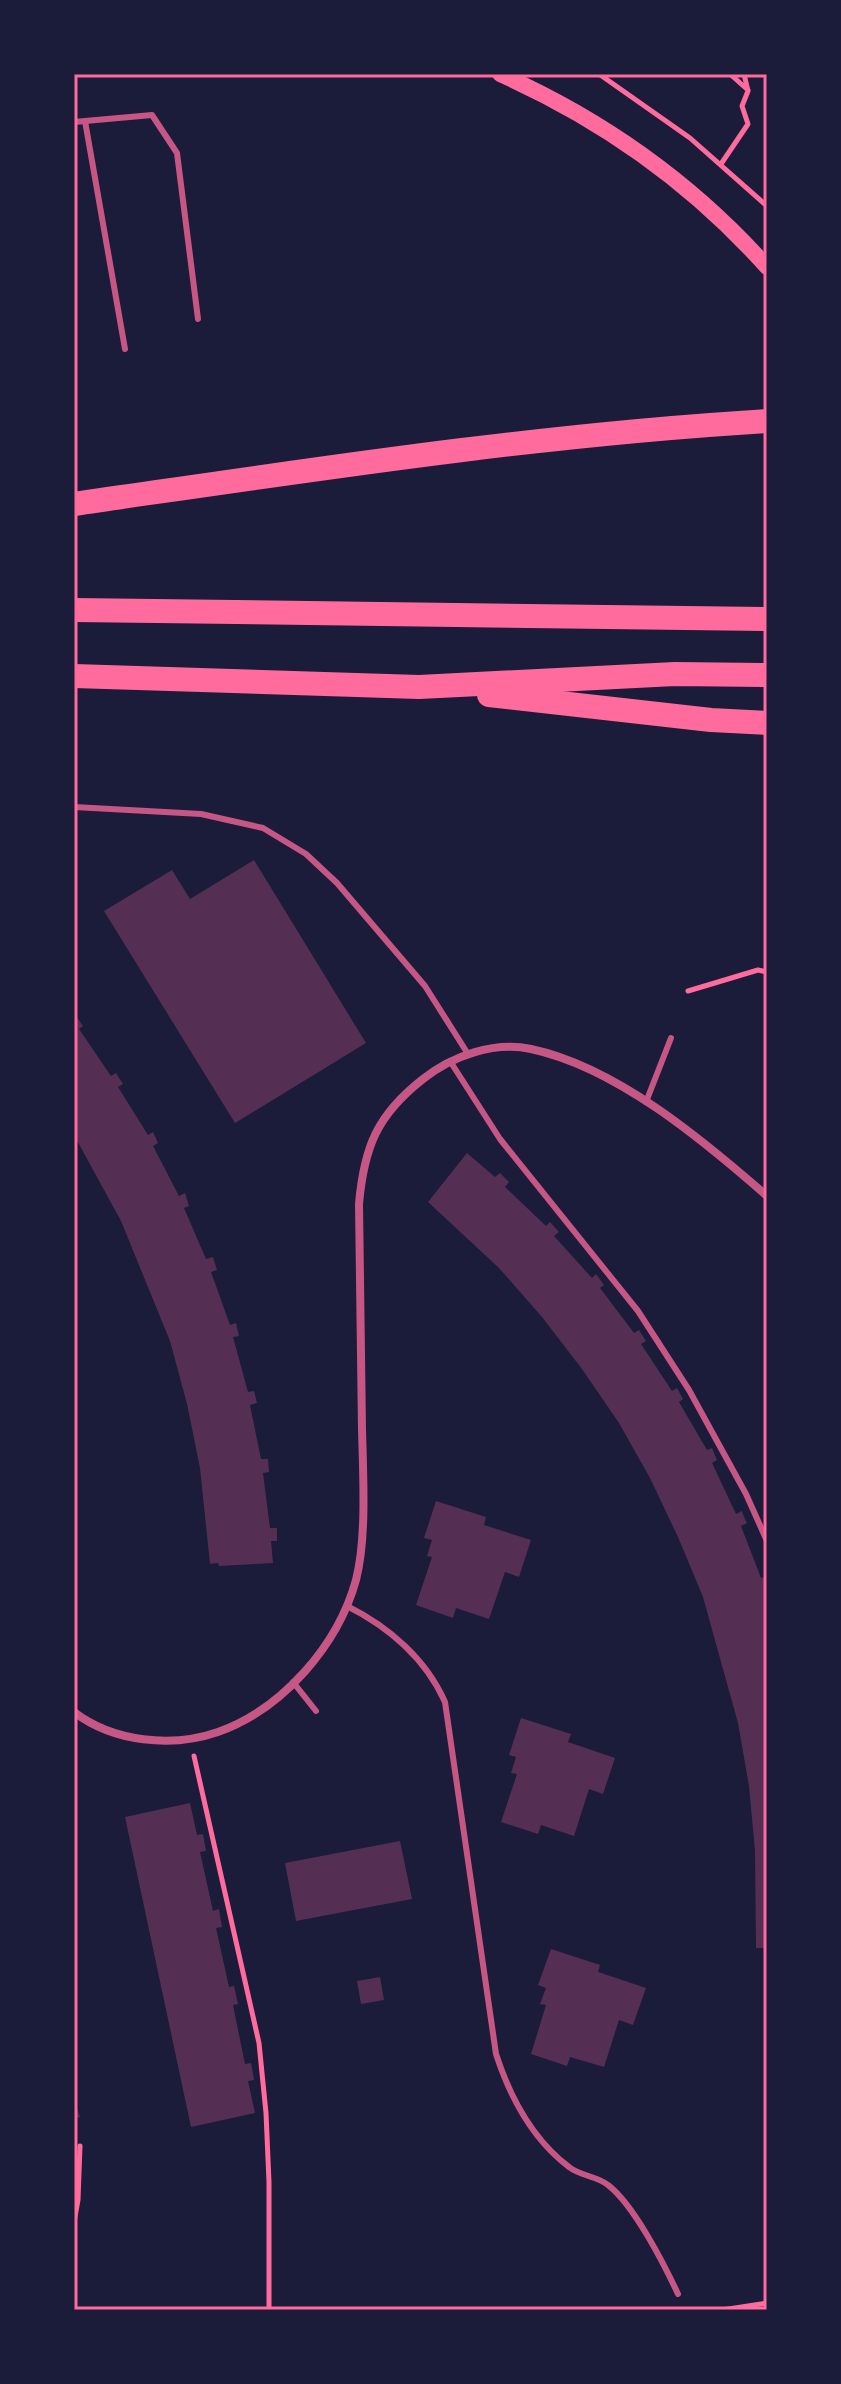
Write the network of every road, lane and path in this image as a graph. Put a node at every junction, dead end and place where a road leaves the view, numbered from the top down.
1 (500, 74) edge
2 (599, 74) edge
3 (730, 74) edge
4 (744, 74) edge
5 (748, 91) junction
6 (85, 121) junction
7 (74, 122) edge
8 (721, 164) junction
9 (767, 206) edge
10 (767, 267) edge
11 (198, 319) dead end
12 (125, 349) dead end
13 (760, 422) edge
14 (74, 504) edge
15 (74, 610) edge
16 (767, 619) edge
17 (767, 675) edge
18 (74, 676) edge
19 (419, 687) junction
20 (767, 723) edge
21 (74, 807) edge
22 (767, 972) edge
23 (688, 991) dead end
24 (671, 1038) dead end
25 (468, 1054) junction
26 (450, 1061) junction
27 (646, 1102) junction
28 (767, 1196) edge
29 (767, 1541) edge
30 (347, 1606) junction
31 (293, 1682) junction
32 (316, 1711) dead end
33 (74, 1712) edge
34 (190, 1739) junction
35 (80, 2146) dead end
36 (74, 2222) edge
37 (678, 2294) dead end
38 (767, 2303) edge
39 (269, 2310) edge
40 (722, 2310) edge

1 - 10 main road
2 - 8 path
3 - 5 path
4 - 5 path
5 - 8 path
6 - 7 lane
6 - 11 lane
6 - 12 lane
8 - 9 path
13 - 14 highway
15 - 16 highway
17 - 19 highway
18 - 19 highway
19 - 20 highway
21 - 25 lane
22 - 23 path
24 - 27 lane
25 - 26 street
25 - 27 street
26 - 29 lane
26 - 30 street
27 - 28 street
30 - 31 street
30 - 37 lane
31 - 32 lane
31 - 34 street
33 - 34 street
34 - 39 path
35 - 36 path
38 - 40 path

